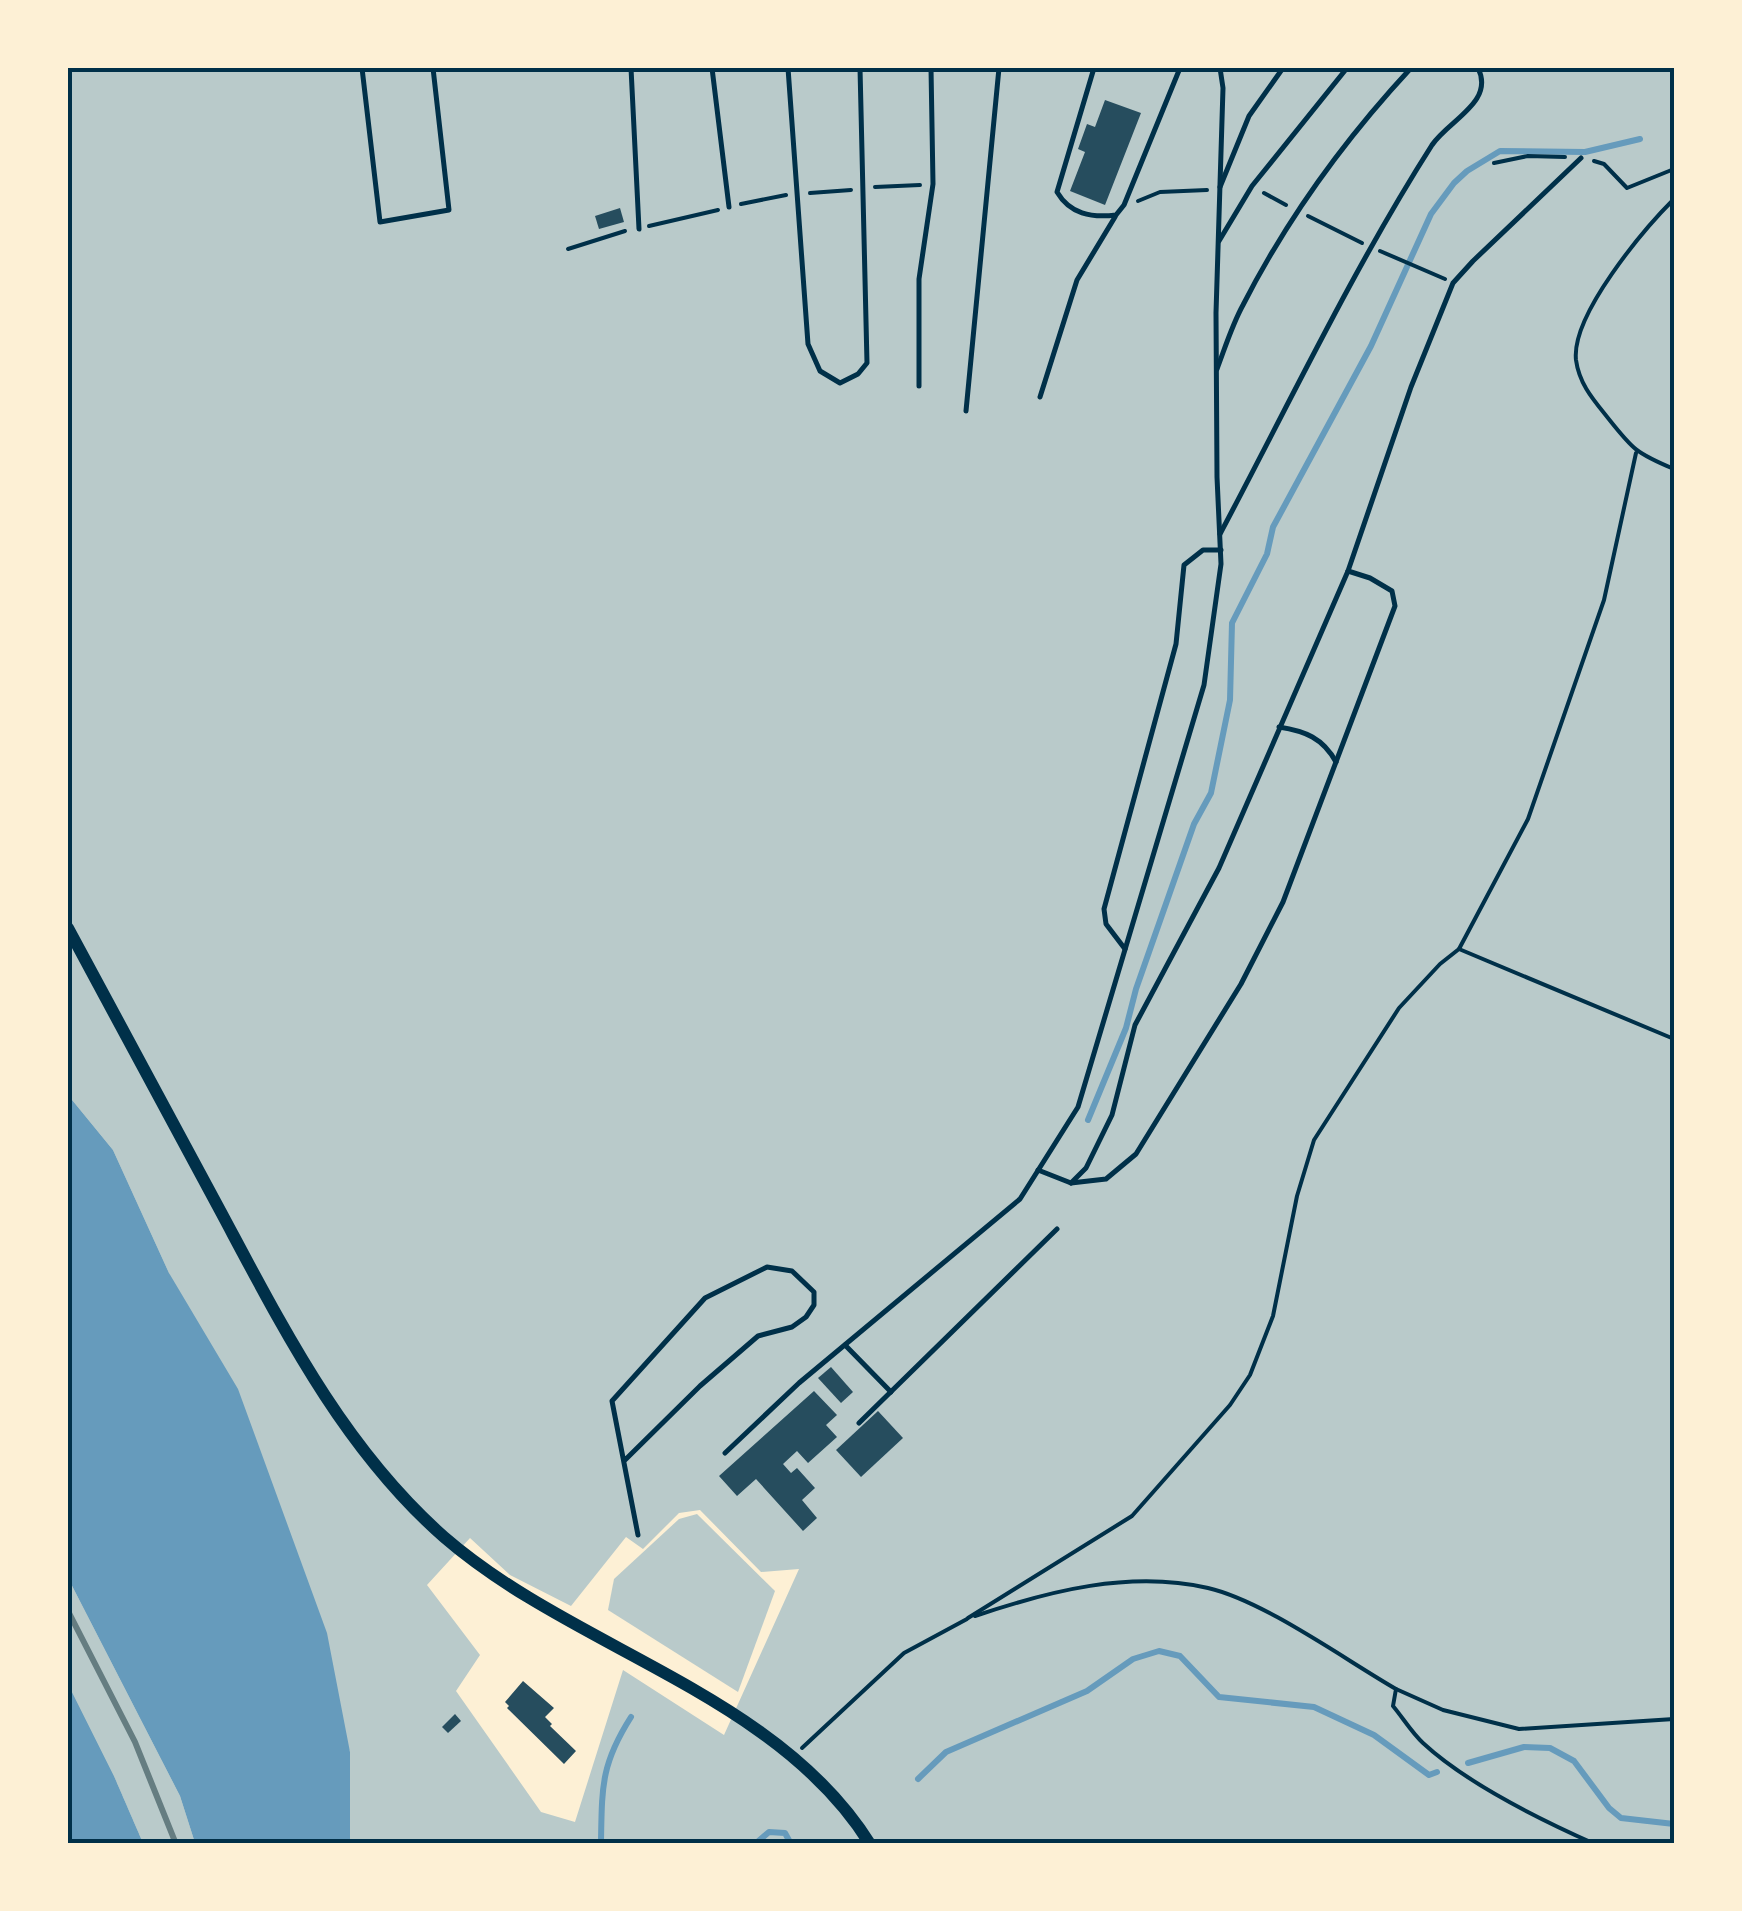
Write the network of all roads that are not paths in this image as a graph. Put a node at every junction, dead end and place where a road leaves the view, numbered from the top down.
1 (362, 68) edge
2 (433, 68) edge
3 (630, 68) edge
4 (712, 68) edge
5 (788, 68) edge
6 (860, 68) edge
7 (931, 68) edge
8 (999, 68) edge
9 (1094, 68) edge
10 (1180, 68) edge
11 (1220, 68) edge
12 (1282, 68) edge
13 (1347, 68) edge
14 (1411, 68) edge
15 (1478, 68) edge
16 (1581, 158) dead end
17 (1219, 189) junction
18 (729, 207) road end
19 (1116, 215) junction
20 (640, 228) road end
21 (1218, 243) junction
22 (1216, 372) junction
23 (920, 386) dead end
24 (1040, 397) dead end
25 (966, 411) dead end
26 (1220, 534) junction
27 (1221, 550) junction
28 (1348, 571) junction
29 (1279, 727) junction
30 (1336, 762) junction
31 (68, 928) edge
32 (1125, 949) junction
33 (1038, 1170) junction
34 (1071, 1183) junction
35 (1057, 1229) dead end
36 (845, 1345) junction
37 (891, 1392) junction
38 (859, 1423) dead end
39 (726, 1453) dead end
40 (624, 1462) junction
41 (638, 1534) dead end
42 (870, 1844) edge

1 - 2 lane
3 - 20 lane
4 - 18 lane
5 - 6 lane
7 - 23 lane
8 - 25 lane
9 - 19 lane
10 - 19 lane
11 - 17 lane
12 - 17 lane
13 - 21 lane
14 - 22 lane
15 - 26 lane
16 - 28 lane
17 - 21 lane
19 - 24 lane
21 - 22 lane
22 - 26 lane
26 - 27 lane
27 - 32 lane
27 - 32 lane
28 - 29 lane
28 - 30 lane
29 - 30 lane
29 - 34 lane
30 - 34 lane
31 - 42 main road
32 - 33 lane
33 - 34 lane
33 - 36 lane
35 - 37 lane
36 - 37 lane
36 - 39 lane
37 - 38 lane
40 - 40 lane
40 - 41 lane

